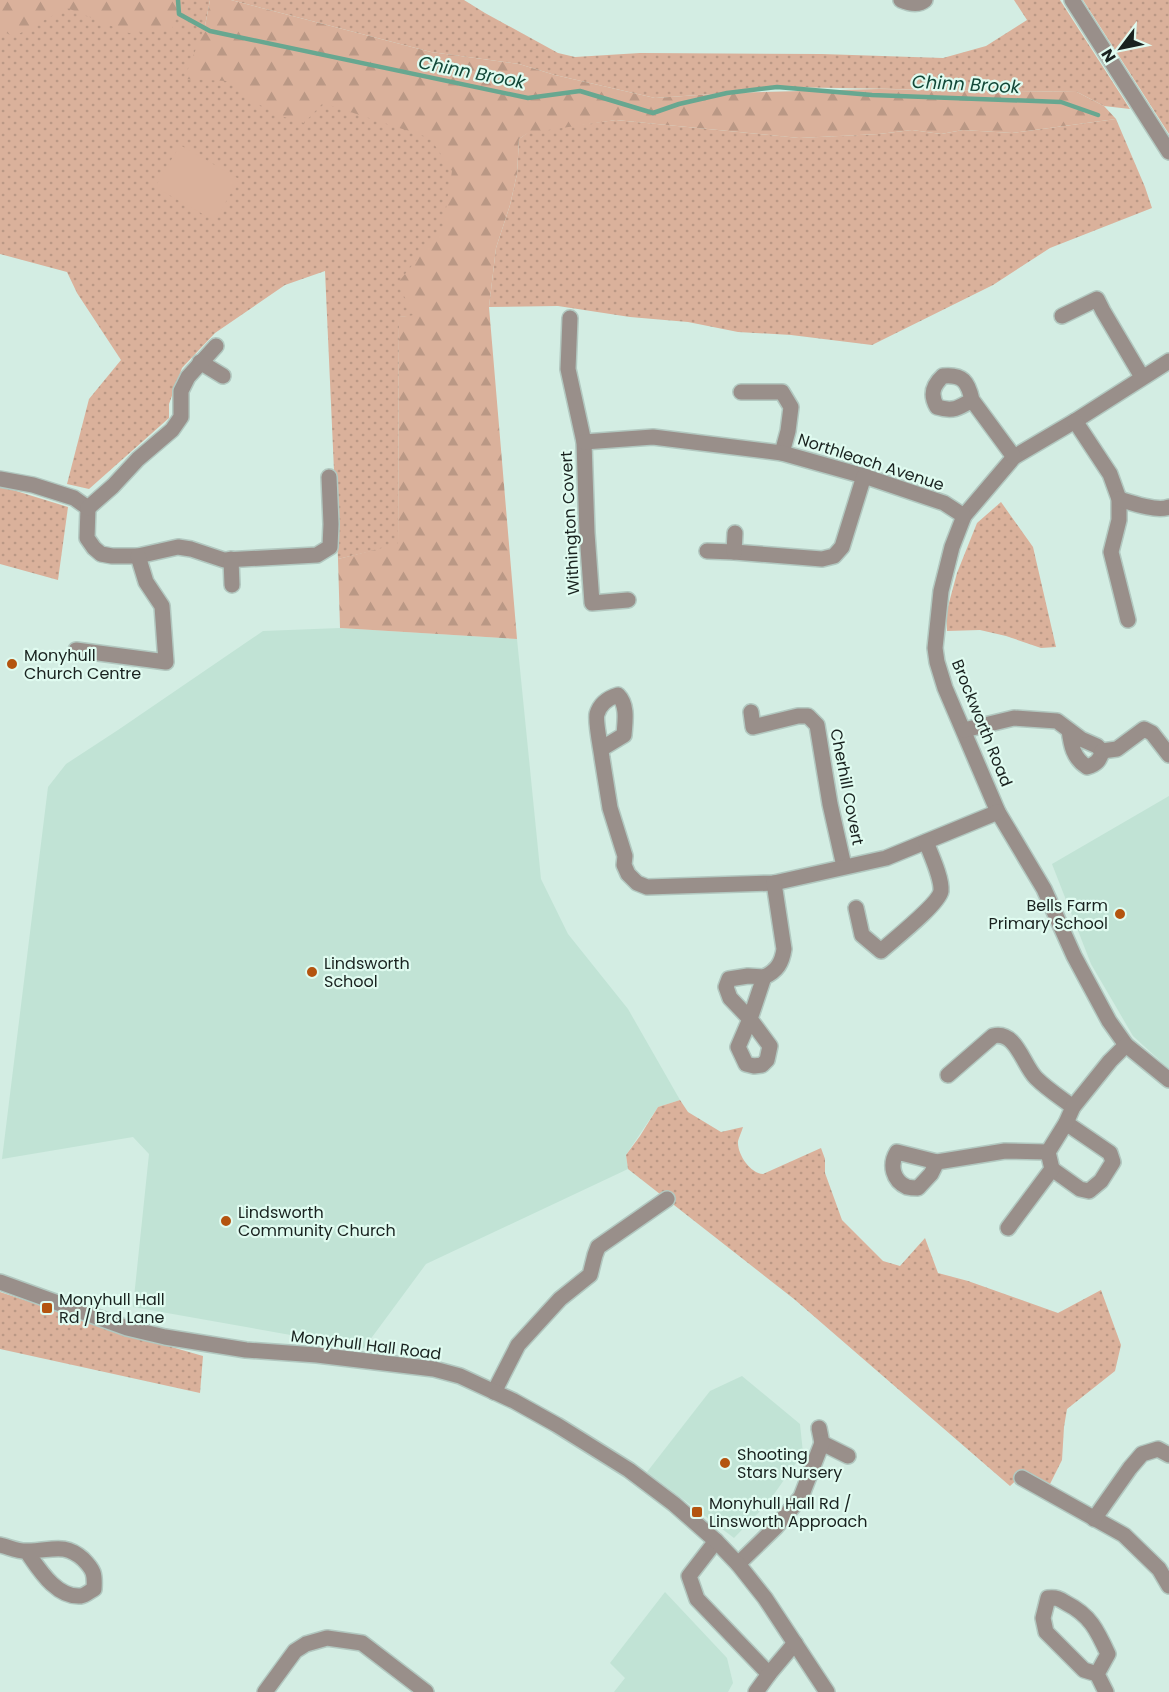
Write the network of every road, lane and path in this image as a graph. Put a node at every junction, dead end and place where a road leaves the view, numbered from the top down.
1 (901, 0) edge
2 (925, 0) edge
3 (1072, 0) edge
4 (1169, 152) edge
5 (1062, 316) dead end
6 (570, 318) dead end
7 (216, 346) dead end
8 (1169, 361) edge
9 (200, 362) junction
10 (222, 376) dead end
11 (1142, 377) junction
12 (741, 392) dead end
13 (972, 400) dead end
14 (1074, 421) junction
15 (584, 442) junction
16 (782, 453) junction
17 (1014, 457) junction
18 (864, 476) junction
19 (329, 477) dead end
20 (0, 479) edge
21 (1119, 499) junction
22 (1169, 507) edge
23 (88, 508) junction
24 (964, 516) junction
25 (735, 533) dead end
26 (706, 551) dead end
27 (734, 552) junction
28 (138, 556) junction
29 (231, 559) junction
30 (232, 585) dead end
31 (627, 600) dead end
32 (1128, 620) dead end
33 (76, 650) dead end
34 (751, 712) dead end
35 (964, 730) junction
36 (1069, 730) junction
37 (601, 750) junction
38 (1102, 751) junction
39 (1169, 755) edge
40 (998, 812) junction
41 (926, 842) junction
42 (844, 866) junction
43 (774, 883) junction
44 (856, 908) dead end
45 (764, 977) junction
46 (1126, 1045) junction
47 (948, 1075) dead end
48 (1169, 1080) edge
49 (1073, 1107) junction
50 (1066, 1123) junction
51 (1048, 1152) junction
52 (937, 1162) dead end
53 (1052, 1169) junction
54 (667, 1200) dead end
55 (1008, 1228) dead end
56 (0, 1282) edge
57 (494, 1392) junction
58 (1169, 1455) edge
59 (848, 1456) dead end
60 (1022, 1478) dead end
61 (1094, 1519) junction
62 (716, 1541) junction
63 (0, 1545) edge
64 (27, 1552) dead end
65 (738, 1564) junction
66 (1169, 1586) edge
67 (795, 1644) junction
68 (769, 1674) junction
69 (1097, 1674) junction
70 (265, 1692) edge
71 (426, 1692) edge
72 (756, 1692) edge
73 (827, 1692) edge
74 (1106, 1692) edge

1 - 2 street
3 - 4 street
5 - 11 street
6 - 15 street
7 - 9 street
8 - 11 street, Brockworth Road
9 - 10 street
9 - 23 street
11 - 14 street, Brockworth Road
12 - 16 street
13 - 17 street
14 - 17 street, Brockworth Road
14 - 21 street
15 - 16 street, Northleach Avenue
15 - 31 street, Withington Covert
16 - 18 street, Northleach Avenue
17 - 24 street, Brockworth Road
18 - 24 street, Northleach Avenue
18 - 27 street
19 - 29 street
20 - 23 street
21 - 22 street
21 - 32 street
23 - 28 street
24 - 35 street, Brockworth Road
25 - 27 street
26 - 27 street
28 - 29 street
28 - 33 street
29 - 30 street
34 - 42 street, Cherhill Covert
35 - 36 street
35 - 40 street, Brockworth Road
36 - 38 street
36 - 38 street
37 - 37 street
37 - 43 street
38 - 39 street
40 - 41 street
40 - 46 street, Brockworth Road
41 - 42 street
41 - 44 street
42 - 43 street
43 - 45 street
45 - 45 street
46 - 48 street, Brockworth Road
46 - 49 street
47 - 49 street
49 - 50 street
50 - 51 street
50 - 53 street
51 - 52 street
51 - 53 street
53 - 55 street
54 - 57 street
56 - 57 street, Monyhull Hall Road
57 - 62 street, Monyhull Hall Road
58 - 61 street
59 - 65 street
60 - 61 street
61 - 66 street
62 - 65 street, Monyhull Hall Road
62 - 68 street
63 - 64 street
65 - 67 street, Monyhull Hall Road
67 - 68 street
67 - 73 street, Monyhull Hall Road
68 - 72 street
69 - 69 street
69 - 74 street
70 - 71 street

